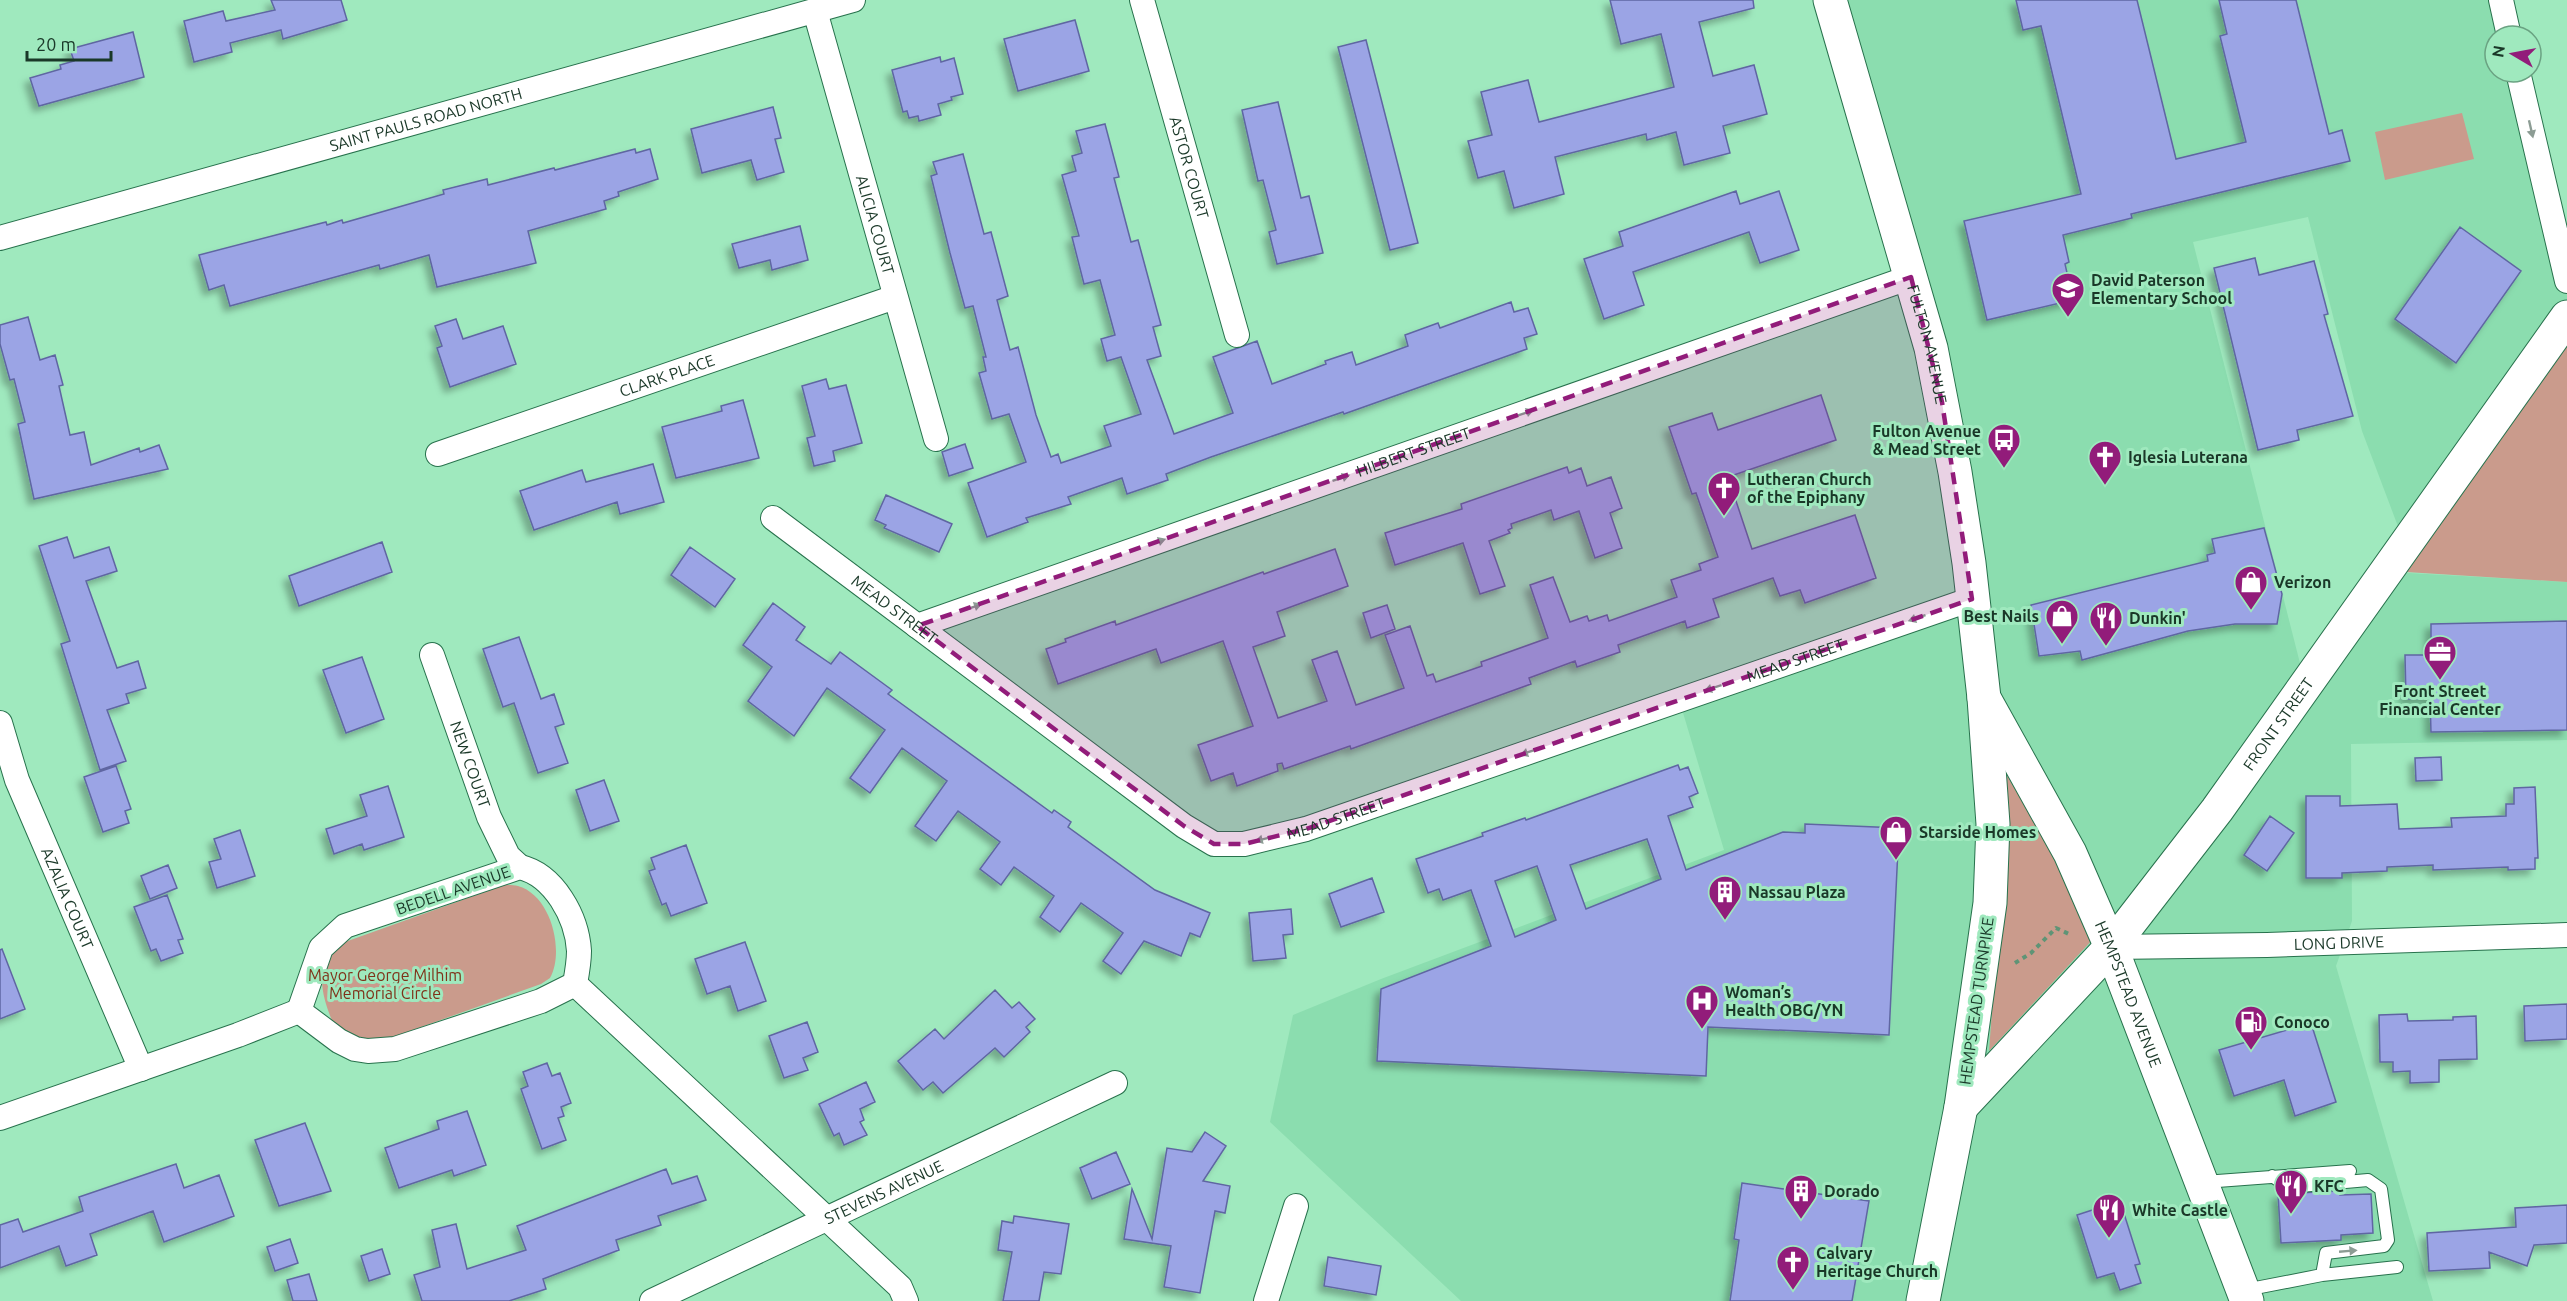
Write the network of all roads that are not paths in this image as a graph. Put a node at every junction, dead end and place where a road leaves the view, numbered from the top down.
1 (854, 0) edge
2 (1142, 0) edge
3 (1830, 0) edge
4 (2501, 0) edge
5 (815, 11) junction
6 (2506, 24) edge
7 (2521, 84) edge
8 (0, 238) edge
9 (1911, 277) junction
10 (2567, 282) edge
11 (896, 297) junction
12 (2567, 317) edge
13 (1237, 335) dead end
14 (936, 439) dead end
15 (438, 454) dead end
16 (773, 518) dead end
17 (1972, 599) junction
18 (917, 626) junction
19 (432, 655) dead end
20 (1984, 698) junction
21 (0, 723) edge
22 (520, 867) junction
23 (2567, 935) edge
24 (2111, 947) junction
25 (575, 984) junction
26 (299, 1011) junction
27 (141, 1069) junction
28 (1115, 1083) dead end
29 (1962, 1107) junction
30 (0, 1118) edge
31 (2350, 1171) dead end
32 (2272, 1176) junction
33 (2202, 1182) junction
34 (1296, 1206) dead end
35 (826, 1218) junction
36 (2397, 1267) dead end
37 (2322, 1275) junction
38 (2246, 1296) edge
39 (652, 1301) edge
40 (906, 1301) edge
41 (1266, 1301) edge
42 (1923, 1301) edge

1 - 5 street, SAINT PAULS ROAD NORTH
2 - 13 street, ASTOR COURT
3 - 9 main road, FULTON AVENUE
4 - 6 street
5 - 8 street, SAINT PAULS ROAD NORTH
5 - 11 street, ALICIA COURT
7 -> 10 street
9 - 17 main road, FULTON AVENUE
18 -> 9 street, HILBERT STREET
11 - 14 street, ALICIA COURT
11 - 15 street, CLARK PLACE
12 - 24 main road, FRONT STREET
16 - 18 street, MEAD STREET
17 -> 18 street, MEAD STREET
17 - 20 main road, FULTON AVENUE
19 - 22 street, NEW COURT
20 - 24 main road, HEMPSTEAD AVENUE
20 - 29 main road, HEMPSTEAD TURNPIKE
21 - 27 street, AZALIA COURT
22 - 25 street, BEDELL AVENUE
22 - 26 street, BEDELL AVENUE
23 - 24 street, LONG DRIVE
24 - 29 main road, FRONT STREET
24 - 33 main road, HEMPSTEAD AVENUE
25 - 26 street
25 - 35 street
26 - 27 street
27 - 30 street
28 - 35 street, STEVENS AVENUE
29 - 42 main road, HEMPSTEAD TURNPIKE
31 - 32 lane
32 - 33 lane
37 -> 32 lane
33 - 38 main road, HEMPSTEAD AVENUE
34 - 41 street
35 - 39 street, STEVENS AVENUE
35 - 40 street
36 - 37 lane
37 - 38 lane

